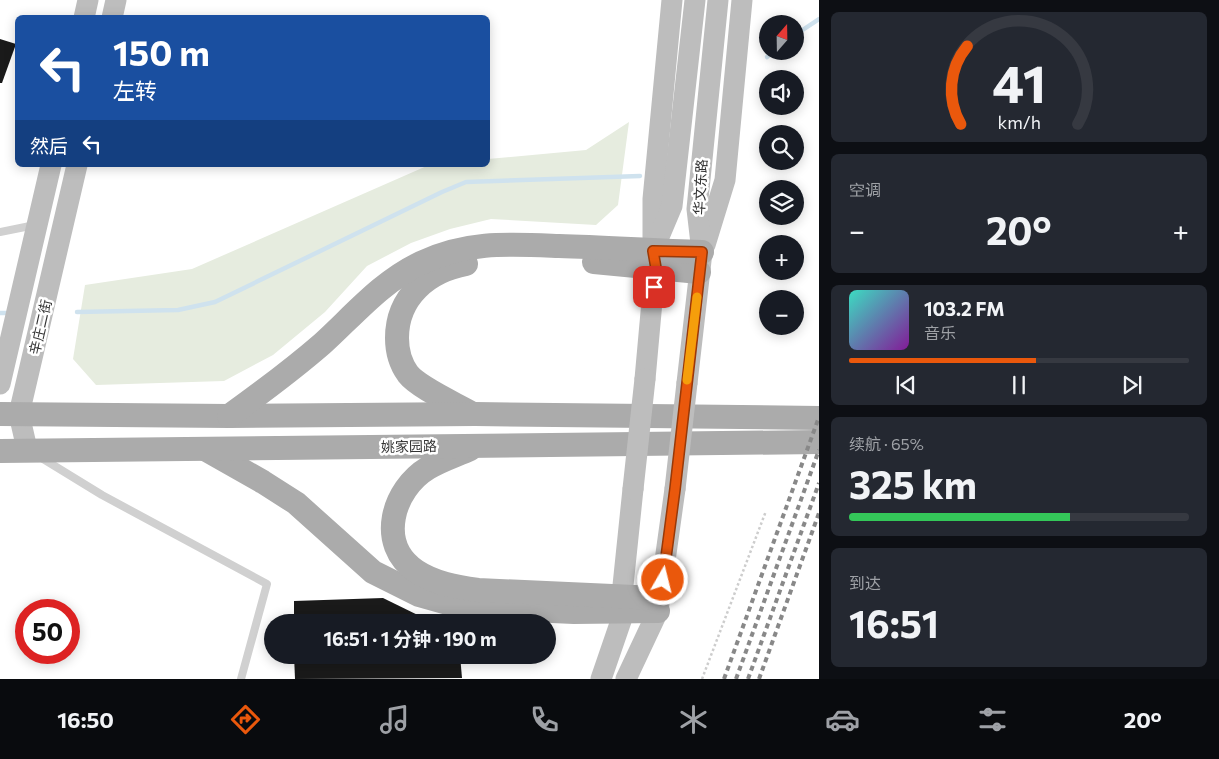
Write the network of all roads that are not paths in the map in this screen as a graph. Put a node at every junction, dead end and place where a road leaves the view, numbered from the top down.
1 (88, 0) edge
2 (116, 0) edge
3 (672, 0) edge
4 (695, 0) edge
5 (718, 0) edge
6 (742, 0) edge
7 (85, 15) edge
8 (113, 15) edge
9 (51, 167) edge
10 (76, 167) edge
11 (37, 224) junction
12 (0, 232) edge
13 (654, 260) junction
14 (701, 262) junction
15 (0, 384) edge
16 (474, 414) junction
17 (6, 416) edge
18 (229, 416) junction
19 (819, 418) edge
20 (819, 442) edge
21 (479, 445) junction
22 (28, 449) junction
23 (205, 449) junction
24 (0, 450) edge
25 (623, 604) junction
26 (659, 604) junction
27 (241, 679) edge
28 (601, 679) edge
29 (626, 679) edge

1 - 7 main road
2 - 8 main road
3 - 13 main road
4 - 13 main road, 华文东路
5 - 14 main road, 华文东路
6 - 14 main road
9 - 11 main road, 辛庄二街
10 - 17 main road, 辛庄二街
11 - 12 lane
11 - 15 main road, 辛庄二街
13 - 14 main road
13 - 16 main road
13 - 18 main road
13 - 25 main road, 华文东路, bridge
14 - 26 main road, 华文东路, bridge
16 - 18 main road
16 - 19 main road
17 - 18 main road
17 - 22 main road, 辛庄二街
20 - 21 main road, 姚家园路
21 - 23 main road, 姚家园路
21 - 25 main road
22 - 23 main road, 姚家园路
22 - 24 main road, 姚家园路
22 - 27 lane
23 - 25 main road
25 - 26 main road
25 - 28 main road, 华文东路
26 - 29 main road, 华文东路

